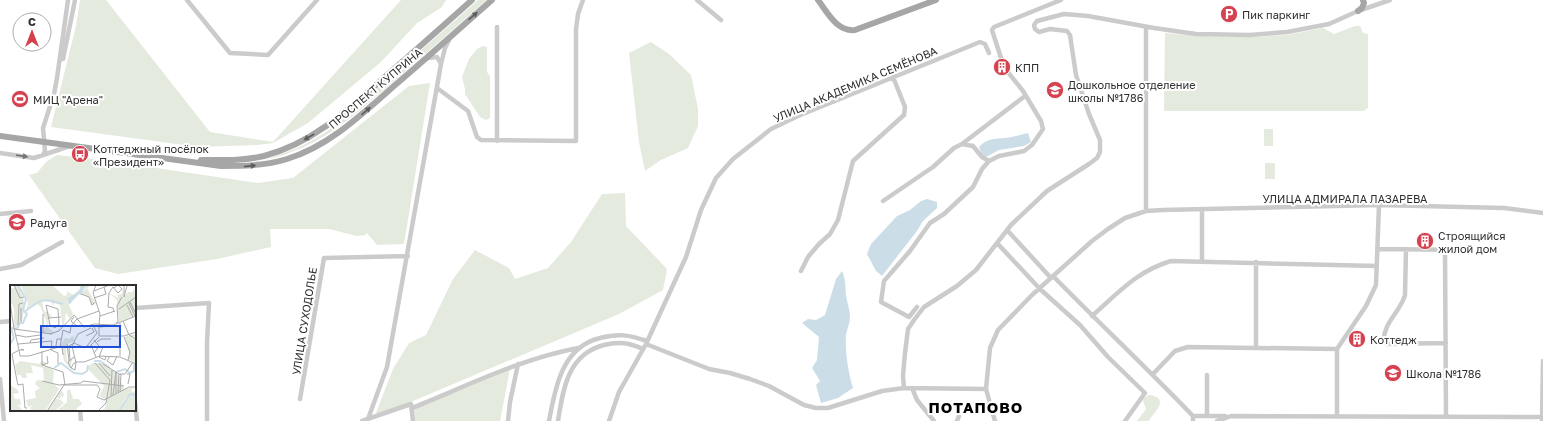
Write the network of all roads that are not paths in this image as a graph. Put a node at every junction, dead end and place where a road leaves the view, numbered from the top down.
1 (68, 0) edge
2 (75, 0) edge
3 (187, 0) edge
4 (317, 0) edge
5 (472, 0) edge
6 (492, 0) edge
7 (584, 0) edge
8 (697, 0) edge
9 (818, 0) edge
10 (936, 0) edge
11 (1061, 0) edge
12 (1363, 0) edge
13 (1390, 0) edge
14 (1358, 11) junction
15 (721, 20) dead end
16 (497, 27) dead end
17 (1146, 27) junction
18 (455, 32) junction
19 (989, 53) dead end
20 (426, 58) junction
21 (60, 59) junction
22 (441, 64) junction
23 (893, 77) junction
24 (437, 88) junction
25 (1025, 96) junction
26 (0, 136) edge
27 (45, 141) junction
28 (497, 141) junction
29 (962, 144) junction
30 (73, 145) junction
31 (0, 153) edge
32 (43, 155) junction
33 (184, 160) junction
34 (989, 161) junction
35 (883, 200) dead end
36 (1380, 205) junction
37 (1202, 209) junction
38 (31, 211) dead end
39 (1146, 211) junction
40 (1543, 213) edge
41 (0, 214) edge
42 (1007, 230) junction
43 (62, 242) dead end
44 (997, 243) junction
45 (1378, 249) junction
46 (1406, 249) junction
47 (1445, 250) junction
48 (1466, 250) dead end
49 (408, 256) junction
50 (1202, 261) junction
51 (1256, 262) junction
52 (1377, 266) junction
53 (0, 269) edge
54 (801, 271) dead end
55 (1052, 277) junction
56 (1040, 289) junction
57 (917, 307) dead end
58 (136, 308) edge
59 (1092, 316) junction
60 (10, 321) edge
61 (0, 322) edge
62 (1446, 343) junction
63 (646, 345) junction
64 (578, 348) junction
65 (1256, 348) junction
66 (1337, 349) junction
67 (1543, 361) edge
68 (518, 364) junction
69 (1153, 374) junction
70 (1207, 375) dead end
71 (0, 379) edge
72 (904, 388) junction
73 (912, 388) junction
74 (986, 389) junction
75 (300, 399) dead end
76 (412, 408) junction
77 (80, 411) edge
78 (136, 411) edge
79 (1207, 416) junction
80 (1231, 416) junction
81 (1446, 416) junction
82 (1193, 418) edge
83 (1336, 418) edge
84 (368, 419) junction
85 (1388, 419) edge
86 (1458, 419) edge
87 (1542, 419) edge
88 (4, 421) edge
89 (81, 421) edge
90 (137, 421) edge
91 (207, 421) edge
92 (362, 421) edge
93 (413, 421) edge
94 (508, 421) edge
95 (549, 421) edge
96 (558, 421) edge
97 (609, 421) edge
98 (934, 421) edge
99 (996, 421) edge
100 (1125, 421) edge
101 (1217, 421) edge

1 - 21 street
2 - 21 street
3 - 4 street
5 -> 33 main road, ПРОСПЕКТ КУПРИНА
18 -> 6 main road, ПРОСПЕКТ КУПРИНА
7 - 28 street
8 - 15 street
9 - 10 main road
11 - 25 street
12 - 14 main road
13 - 14 street
14 - 17 street
16 - 28 street
17 - 39 street
17 - 42 street
18 - 20 main road, ПРОСПЕКТ КУПРИНА
18 - 22 street
19 - 23 street, УЛИЦА АКАДЕМИКА СЕМЁНОВА
20 - 22 street
33 -> 20 main road, ПРОСПЕКТ КУПРИНА
21 - 27 street
22 - 24 street
23 - 54 street
23 - 63 street, УЛИЦА АКАДЕМИКА СЕМЁНОВА
24 - 28 street
24 - 49 street
25 - 29 street
25 - 34 street
26 - 27 main road, ПРОСПЕКТ КУПРИНА
27 - 30 main road, ПРОСПЕКТ КУПРИНА
27 - 32 street
29 - 34 street
29 - 35 street
30 - 32 street
30 - 33 main road, ПРОСПЕКТ КУПРИНА
31 -> 32 street
34 - 57 street
36 - 37 street, УЛИЦА АДМИРАЛА ЛАЗАРЕВА
36 - 40 street, УЛИЦА АДМИРАЛА ЛАЗАРЕВА
36 - 45 street
37 - 39 street, УЛИЦА АДМИРАЛА ЛАЗАРЕВА
37 - 50 street
38 - 41 street
39 - 55 street, УЛИЦА АДМИРАЛА ЛАЗАРЕВА
42 - 44 street
42 - 55 street
43 - 53 street
44 - 56 street
44 - 72 street
45 - 46 street
45 - 52 street
46 - 47 street
46 - 62 street
47 - 48 street
47 - 62 street
49 - 75 street, УЛИЦА СУХОДОЛЬЕ
49 - 84 street
50 - 51 street
50 - 59 street
51 - 52 street
51 - 65 street
52 - 66 street
55 - 56 street, УЛИЦА АДМИРАЛА ЛАЗАРЕВА
55 - 59 street
56 - 74 street, УЛИЦА АДМИРАЛА ЛАЗАРЕВА
56 - 100 street
58 - 91 street
59 - 69 street
60 - 61 street
62 - 81 street
63 - 64 street
63 - 72 street
63 - 96 street
63 - 97 street, УЛИЦА АКАДЕМИКА СЕМЁНОВА
64 - 68 street
64 - 95 street
65 - 66 street
65 - 69 street
66 - 83 street
67 - 87 street
68 - 76 street
68 - 94 street
69 - 82 street
70 - 79 street
71 - 88 street
72 - 73 street
73 - 74 street
73 - 98 street
74 - 99 street, УЛИЦА АДМИРАЛА ЛАЗАРЕВА
76 - 84 street
76 - 93 street
77 - 89 street
78 - 90 street
79 - 80 street
79 - 82 street
80 - 83 street
80 - 101 street
81 - 85 street
81 - 86 street
83 - 85 street
84 - 92 street
86 - 87 street

